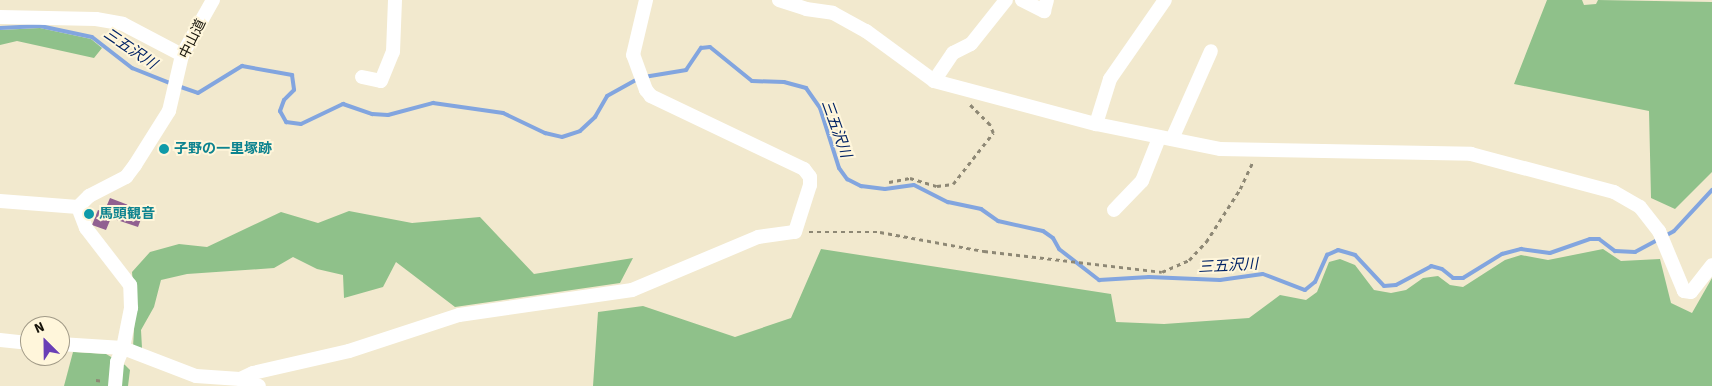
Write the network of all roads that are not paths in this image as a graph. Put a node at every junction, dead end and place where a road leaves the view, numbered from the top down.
1 (213, 0) edge
2 (395, 0) edge
3 (646, 0) edge
4 (780, 0) edge
5 (1006, 0) edge
6 (1022, 0) edge
7 (1047, 0) edge
8 (1165, 0) edge
9 (0, 16) edge
10 (1211, 51) dead end
11 (182, 56) junction
12 (362, 76) dead end
13 (934, 81) junction
14 (1096, 124) junction
15 (1165, 138) junction
16 (0, 201) edge
17 (78, 207) junction
18 (1114, 210) dead end
19 (1712, 264) edge
20 (0, 340) edge
21 (20, 341) edge
22 (70, 345) edge
23 (123, 348) junction
24 (240, 379) junction
25 (115, 386) edge
26 (259, 386) edge

1 - 11 street, 中山道
2 - 12 street
3 - 24 street
4 - 13 street
5 - 13 street
6 - 7 street
8 - 14 street
9 - 11 street
10 - 15 street
11 - 17 street, 中山道
13 - 14 street
14 - 15 street
15 - 18 street
15 - 19 street
16 - 17 street
17 - 23 street
20 - 21 street
22 - 23 street
23 - 24 street
23 - 25 street
24 - 26 street

